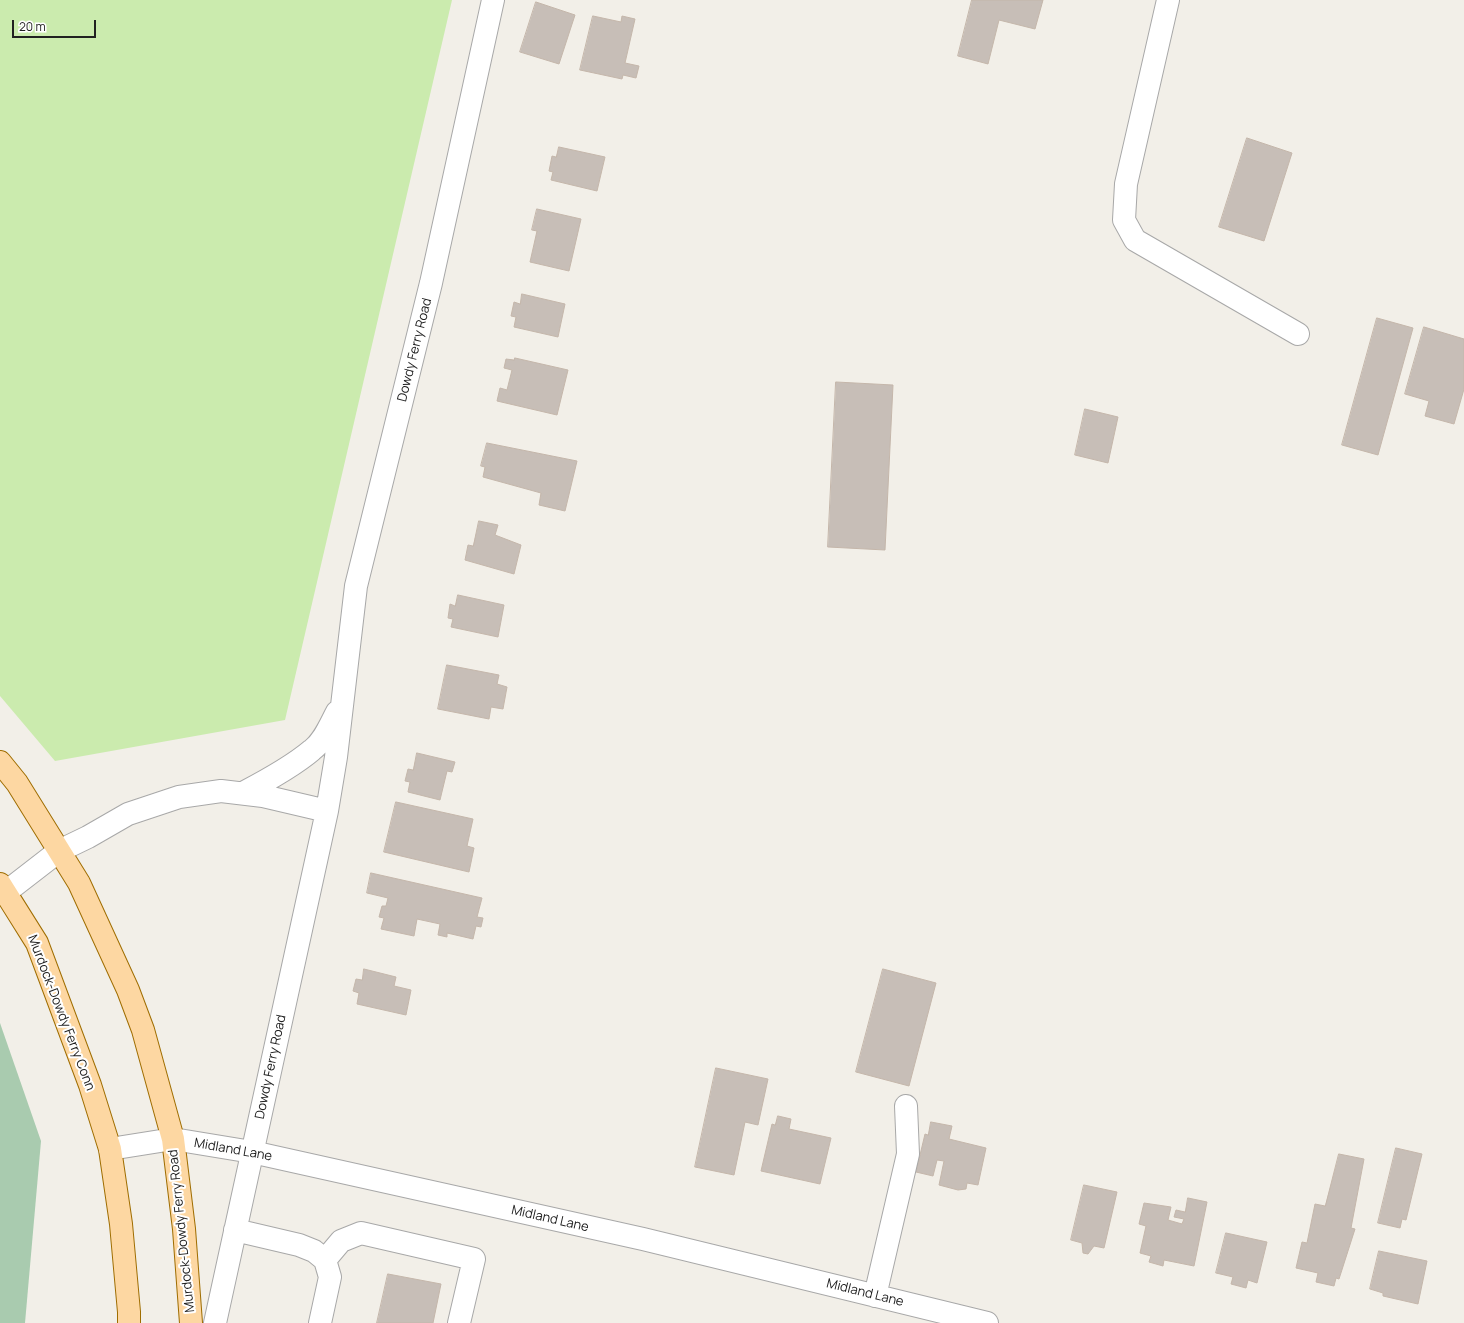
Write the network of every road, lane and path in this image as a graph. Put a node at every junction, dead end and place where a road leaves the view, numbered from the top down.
1 (493, 0) edge
2 (1168, 0) edge
3 (1298, 334) dead end
4 (342, 702) junction
5 (0, 762) edge
6 (243, 793) junction
7 (327, 811) junction
8 (59, 851) junction
9 (3, 888) edge
10 (906, 1106) dead end
11 (173, 1139) junction
12 (110, 1149) junction
13 (252, 1152) junction
14 (235, 1230) junction
15 (325, 1260) junction
16 (875, 1296) junction
17 (129, 1323) edge
18 (191, 1323) edge
19 (215, 1323) edge
20 (320, 1323) edge
21 (459, 1323) edge
22 (987, 1323) edge

1 - 4 street, Dowdy Ferry Road
2 - 3 street
4 - 6 street, Dowdy Ferry Road
4 - 7 street, Dowdy Ferry Road
5 - 8 main road
6 - 7 street
6 - 8 street
7 - 13 street, Dowdy Ferry Road
8 - 9 street
8 - 11 main road
9 - 12 main road, Murdock-Dowdy Ferry Conn
10 - 16 street
11 - 12 street, Midland Lane
11 - 13 street, Midland Lane
11 - 18 main road, Murdock-Dowdy Ferry Road
12 - 17 main road
13 - 14 street, Dowdy Ferry Road
13 - 16 street, Midland Lane
14 - 15 street
14 - 19 street, Dowdy Ferry Road
15 - 20 street
15 - 21 street
16 - 22 street, Midland Lane

